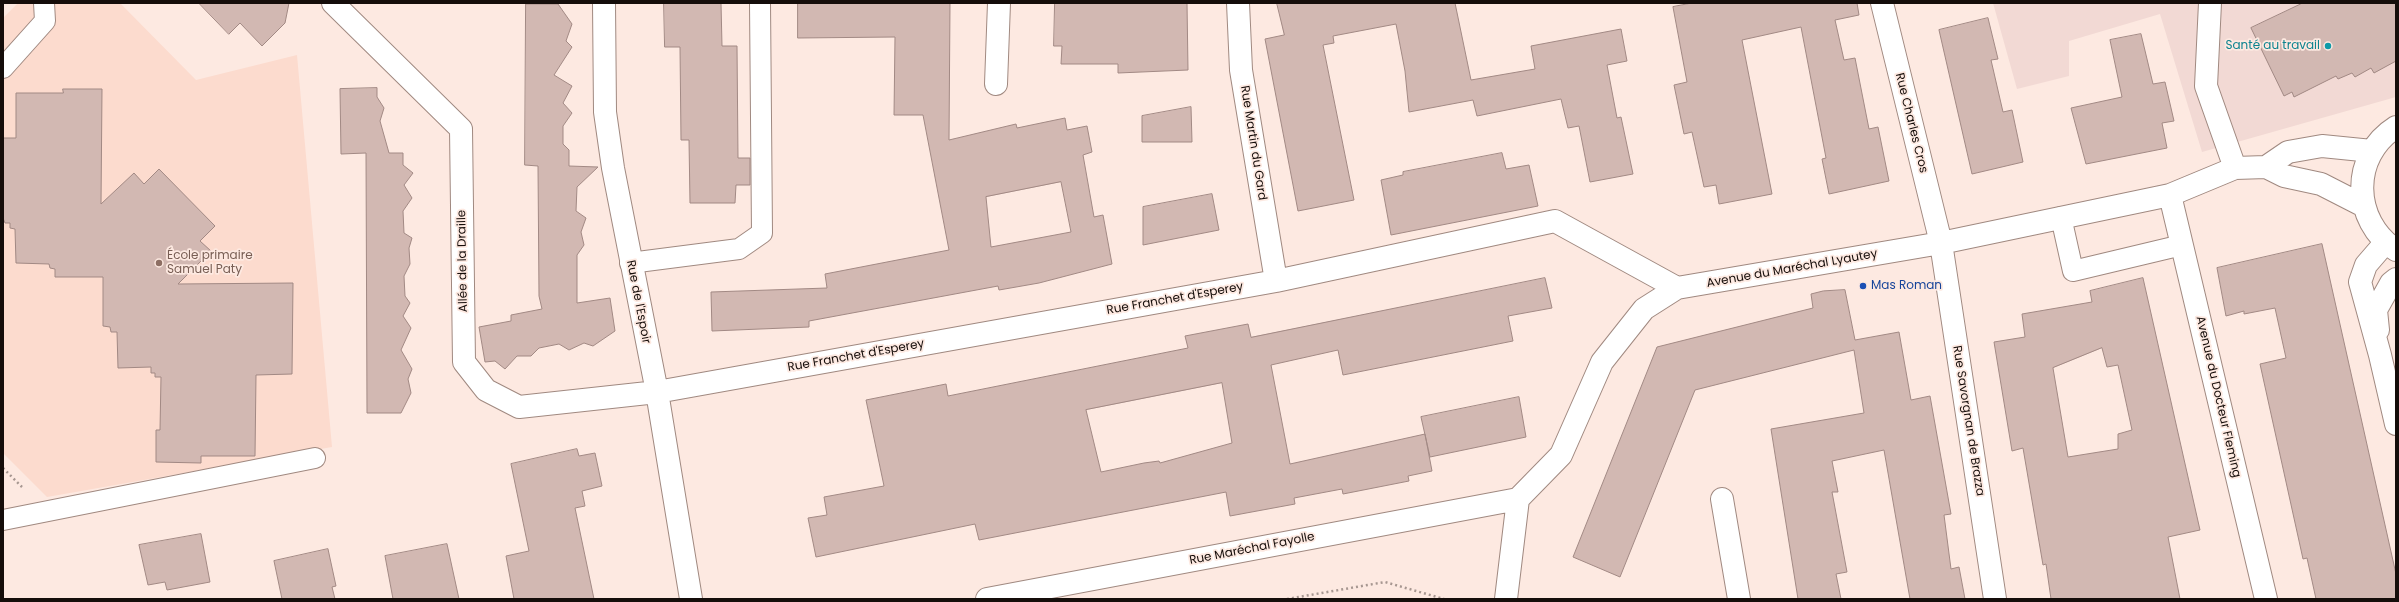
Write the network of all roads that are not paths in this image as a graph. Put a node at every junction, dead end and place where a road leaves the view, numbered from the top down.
1 (44, 3) edge
2 (333, 3) edge
3 (604, 3) edge
4 (760, 3) edge
5 (999, 3) edge
6 (1238, 3) edge
7 (1882, 3) edge
8 (2210, 3) edge
9 (3, 68) edge
10 (996, 84) dead end
11 (2396, 127) edge
12 (2372, 151) junction
13 (2266, 166) junction
14 (2235, 168) junction
15 (2170, 195) junction
16 (2364, 206) junction
17 (2061, 218) junction
18 (1941, 243) junction
19 (2182, 245) junction
20 (2390, 246) edge
21 (630, 263) junction
22 (2396, 279) edge
23 (1276, 281) junction
24 (1677, 288) junction
25 (2380, 355) junction
26 (657, 392) junction
27 (2396, 424) edge
28 (315, 458) dead end
29 (1518, 499) junction
30 (1722, 499) dead end
31 (3, 520) edge
32 (691, 599) edge
33 (987, 599) edge
34 (1506, 599) edge
35 (1739, 599) edge
36 (1995, 599) edge
37 (2266, 599) edge

1 - 9 lane
2 - 26 street, Allée de la Draille
3 - 21 street, Rue de l'Espoir
4 - 21 lane
5 - 10 street
6 - 23 street, Rue Martin du Gard
7 - 18 street, Rue Charles Cros
8 - 14 street
11 - 12 street
12 - 13 street, Avenue du Maréchal Lyautey
12 - 16 street
13 - 14 street, Avenue du Maréchal Lyautey
13 - 16 street
14 - 15 street, Avenue du Maréchal Lyautey
15 - 17 street, Avenue du Maréchal Lyautey
15 - 19 street, Avenue du Docteur Fleming
16 - 20 street
17 - 18 street, Avenue du Maréchal Lyautey
17 - 19 lane
18 - 24 street, Avenue du Maréchal Lyautey
18 - 36 street, Rue Savorgnan de Brazza
19 - 37 street, Avenue du Docteur Fleming
20 - 25 street
21 - 26 street, Rue de l'Espoir
22 - 25 street
23 - 24 street, Rue Franchet d'Esperey
23 - 26 street, Rue Franchet d'Esperey
24 - 29 street, Avenue du Maréchal Lyautey
25 - 27 street
26 - 32 street, Rue de l'Espoir
28 - 31 lane
29 - 33 street, Rue Maréchal Fayolle
29 - 34 street
30 - 35 street

